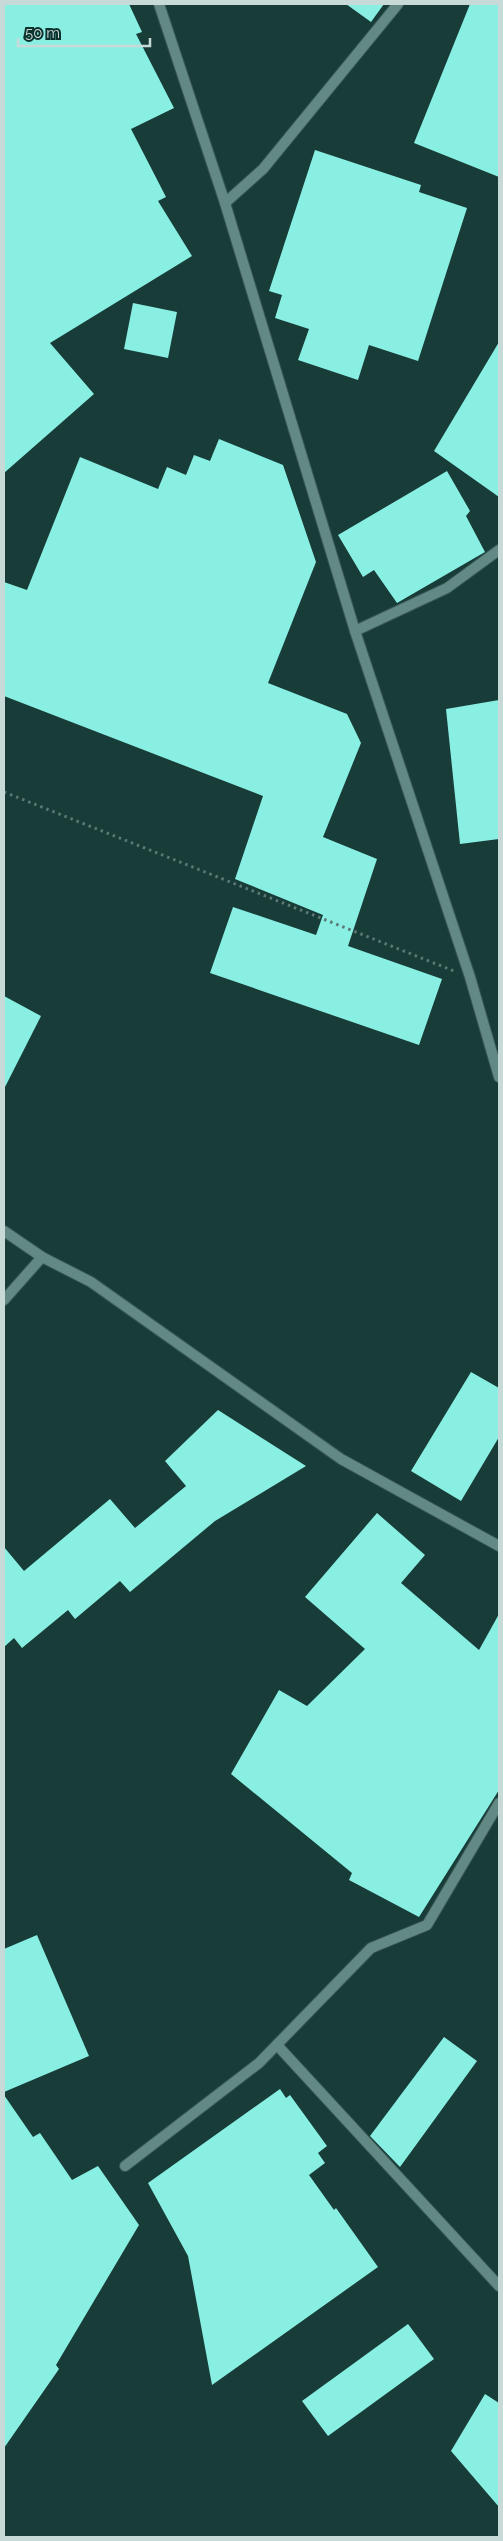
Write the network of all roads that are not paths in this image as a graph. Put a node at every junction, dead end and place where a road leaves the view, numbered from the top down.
1 (159, 4) edge
2 (398, 4) edge
3 (225, 203) junction
4 (499, 550) edge
5 (355, 631) junction
6 (499, 1077) edge
7 (4, 1231) edge
8 (42, 1257) junction
9 (4, 1300) edge
10 (499, 1546) edge
11 (499, 1803) edge
12 (277, 2045) junction
13 (125, 2166) dead end
14 (499, 2286) edge

1 - 3 street
2 - 3 street
3 - 5 street
4 - 5 street
5 - 6 street
7 - 8 street
8 - 9 street
8 - 10 street
11 - 12 street
12 - 13 street
12 - 14 street

